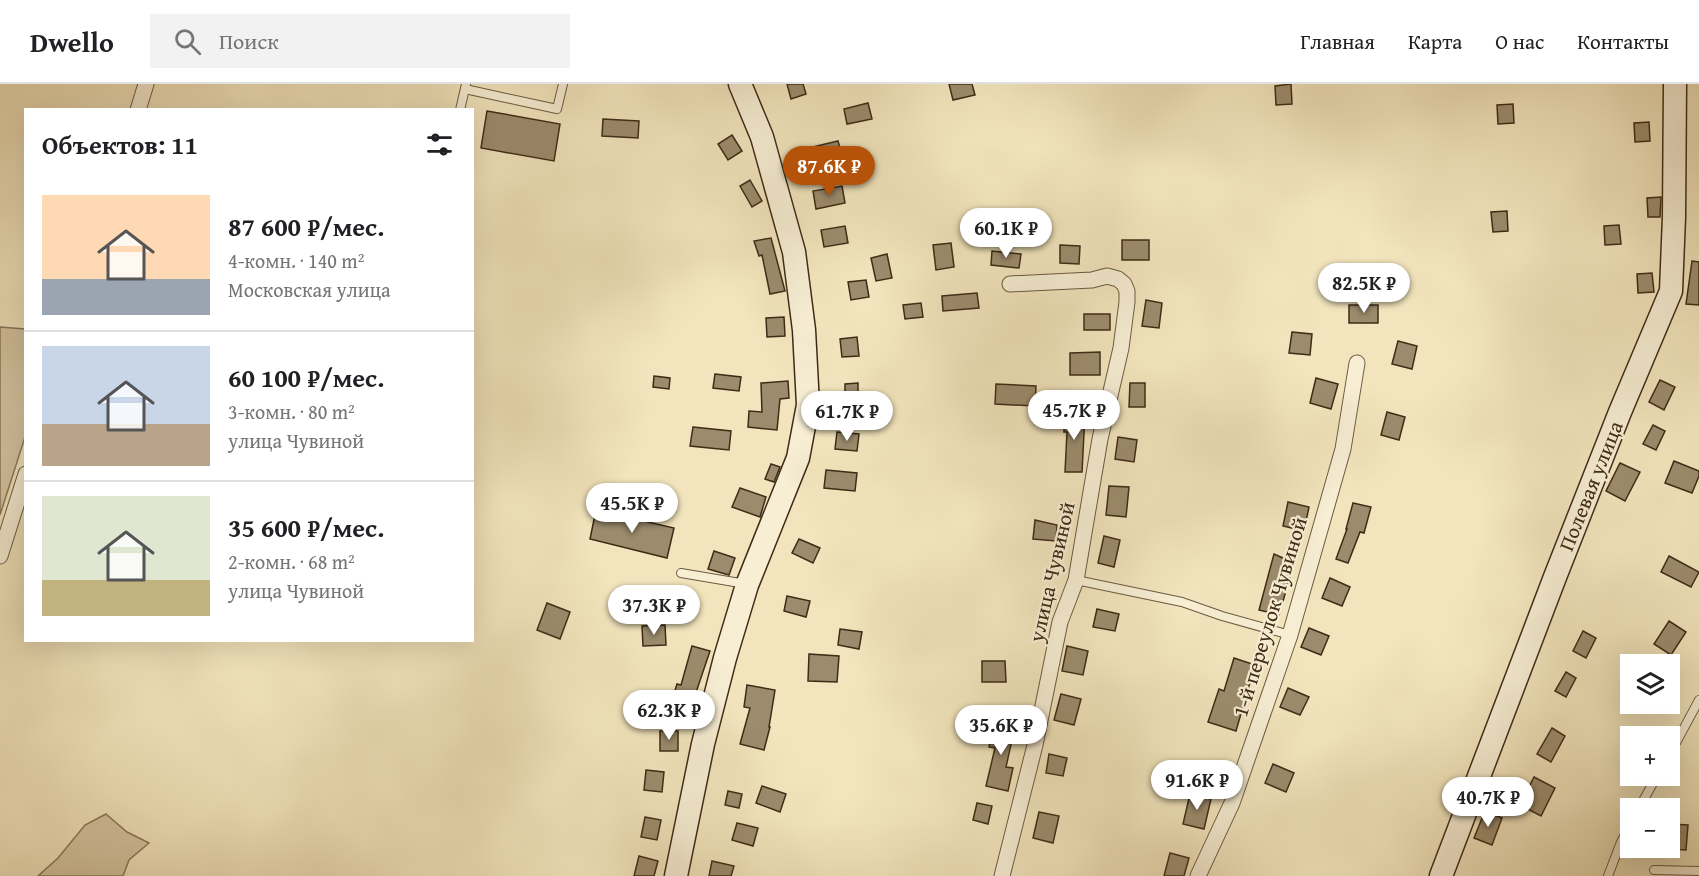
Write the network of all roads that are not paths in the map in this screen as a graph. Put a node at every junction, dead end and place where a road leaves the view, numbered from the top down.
1 (146, 84) edge
2 (563, 84) edge
3 (740, 84) edge
4 (1675, 84) edge
5 (465, 87) edge
6 (139, 108) edge
7 (460, 108) edge
8 (1010, 284) dead end
9 (1357, 363) dead end
10 (24, 480) edge
11 (0, 556) edge
12 (681, 573) dead end
13 (1076, 580) junction
14 (747, 585) junction
15 (1290, 635) junction
16 (1699, 700) edge
17 (1680, 735) edge
18 (1620, 845) edge
19 (1654, 870) dead end
20 (1699, 871) edge
21 (676, 876) edge
22 (1002, 876) edge
23 (1198, 876) edge
24 (1441, 876) edge
25 (1608, 876) edge

1 - 6 street
2 - 5 lane
3 - 14 street
4 - 24 street, Полевая улица
5 - 7 lane
8 - 13 street, улица Чувиной
9 - 15 street, 1-й переулок Чувиной
10 - 11 street
12 - 14 lane
13 - 15 lane
13 - 22 street, улица Чувиной
14 - 21 street
15 - 23 street, 1-й переулок Чувиной
16 - 17 lane
18 - 25 lane
19 - 20 lane

